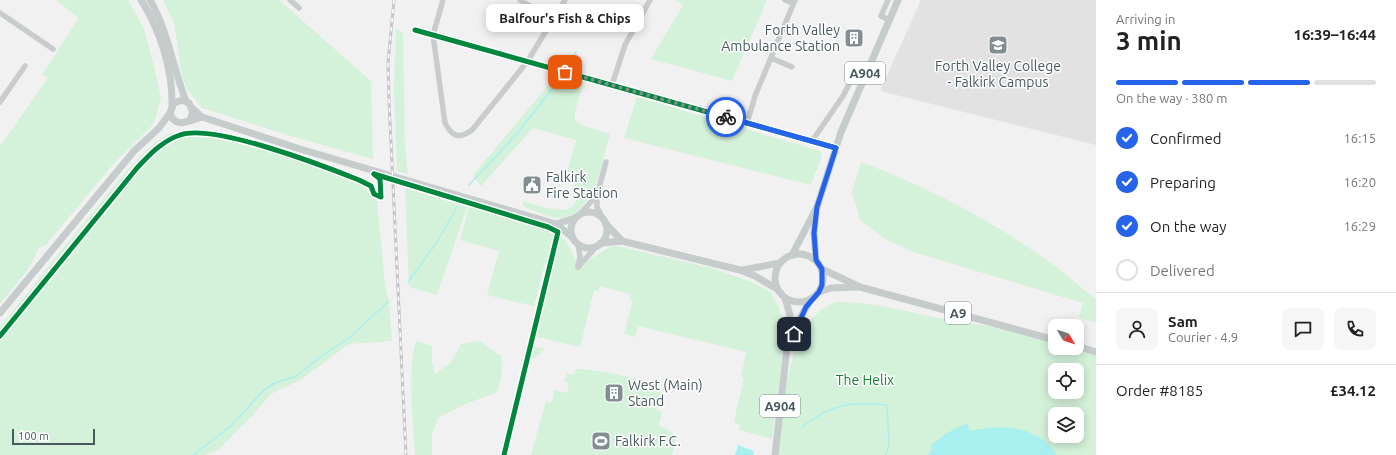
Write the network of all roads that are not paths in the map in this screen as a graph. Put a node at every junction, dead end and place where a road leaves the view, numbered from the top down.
1 (141, 0) edge
2 (150, 0) edge
3 (290, 0) edge
4 (443, 0) edge
5 (520, 0) edge
6 (565, 0) edge
7 (650, 0) edge
8 (785, 0) edge
9 (888, 0) edge
10 (898, 0) edge
11 (794, 2) edge
12 (299, 8) dead end
13 (0, 13) edge
14 (553, 20) junction
15 (889, 20) junction
16 (415, 30) dead end
17 (433, 35) junction
18 (53, 49) dead end
19 (770, 58) junction
20 (527, 62) junction
21 (859, 65) dead end
22 (25, 66) dead end
23 (792, 67) dead end
24 (612, 85) junction
25 (1, 97) edge
26 (186, 101) junction
27 (192, 108) junction
28 (171, 109) junction
29 (202, 117) junction
30 (190, 120) junction
31 (174, 121) junction
32 (747, 123) junction
33 (159, 128) junction
34 (812, 141) junction
35 (836, 148) junction
36 (606, 162) dead end
37 (597, 195) junction
38 (817, 207) junction
39 (578, 216) junction
40 (602, 218) junction
41 (556, 224) junction
42 (606, 224) junction
43 (572, 237) junction
44 (622, 241) junction
45 (578, 244) junction
46 (598, 245) junction
47 (792, 255) junction
48 (816, 260) junction
49 (780, 263) junction
50 (822, 269) junction
51 (740, 270) junction
52 (860, 287) junction
53 (777, 289) junction
54 (819, 292) junction
55 (785, 298) junction
56 (811, 299) junction
57 (0, 314) edge
58 (1048, 338) edge
59 (1084, 348) edge
60 (1096, 352) edge
61 (787, 357) junction
62 (775, 455) edge

1 - 28 main road
2 - 26 main road
3 - 12 street
4 - 17 street
5 - 14 street
6 - 14 street
7 - 24 street
8 - 11 street
9 - 15 street
10 - 15 main road, A904
11 - 19 street
13 - 18 street
14 - 20 street
15 - 35 main road, A904
16 - 17 street
17 - 20 street
17 - 20 street
19 - 23 street
19 - 32 street
20 - 24 street
21 - 34 street
22 - 25 street
24 - 32 street
26 - 27 main road
26 - 28 main road
27 - 29 main road
27 - 30 main road
28 - 31 main road
28 - 33 main road
29 - 30 main road
29 - 41 main road
30 - 31 main road
31 - 33 main road
32 - 34 street
33 - 57 main road
34 - 35 street
35 - 38 main road, A904
36 - 37 street
37 - 39 street
37 - 40 street
38 - 47 main road, A904
38 - 48 main road, A904
39 - 40 main road
39 - 41 main road
39 - 43 main road
40 - 42 main road
41 - 43 main road
42 - 44 main road
42 - 46 main road
43 - 45 main road
44 - 46 main road
44 - 51 main road
45 - 46 main road
45 - 46 street
47 - 48 main road
47 - 49 main road
48 - 50 main road
49 - 51 main road
49 - 53 main road
50 - 52 main road, A9
50 - 54 main road
51 - 53 main road
52 - 54 main road, A9
52 - 58 main road, A9
53 - 55 main road
54 - 56 main road
55 - 56 main road
55 - 61 main road, A904
56 - 61 main road, A904
59 - 60 main road
61 - 62 main road, A904

